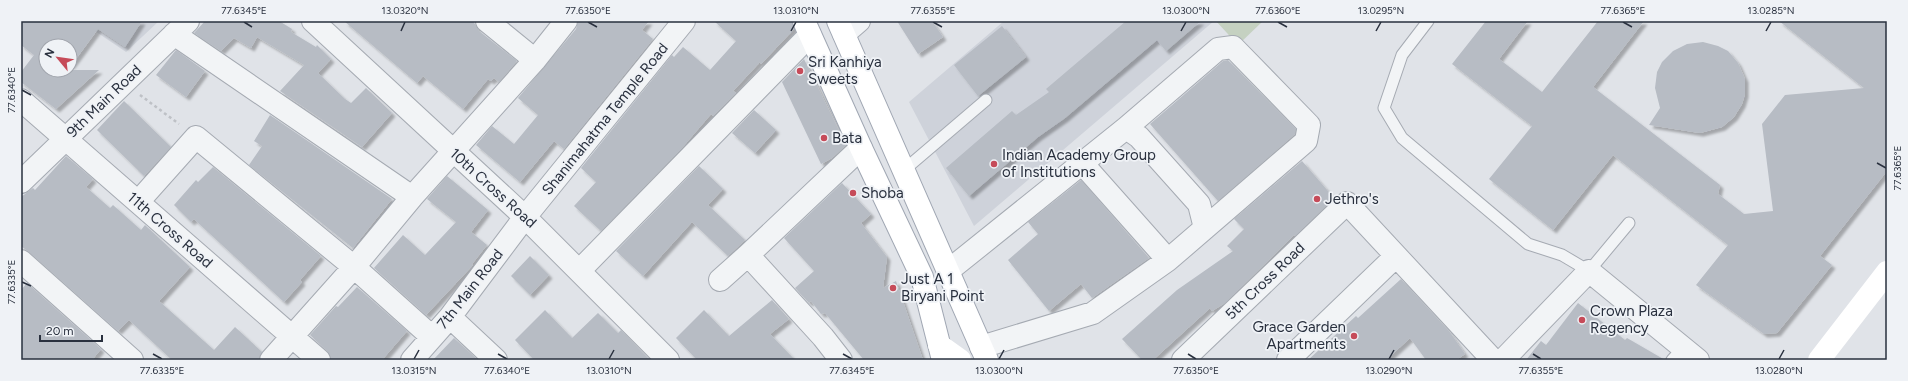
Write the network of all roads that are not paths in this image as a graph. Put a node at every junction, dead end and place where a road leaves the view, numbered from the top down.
1 (313, 21) edge
2 (487, 21) edge
3 (566, 21) edge
4 (684, 21) edge
5 (1428, 21) edge
6 (847, 25) edge
7 (181, 28) edge
8 (807, 28) edge
9 (535, 60) junction
10 (21, 100) edge
11 (986, 100) dead end
12 (1126, 128) junction
13 (65, 139) junction
14 (861, 148) junction
15 (453, 152) junction
16 (1081, 162) junction
17 (904, 170) junction
18 (21, 182) edge
19 (412, 197) junction
20 (138, 202) junction
21 (525, 216) junction
22 (1629, 223) dead end
23 (1205, 228) junction
24 (748, 255) junction
25 (1396, 256) junction
26 (1168, 260) junction
27 (21, 261) edge
28 (354, 267) junction
29 (580, 270) junction
30 (948, 271) junction
31 (1589, 271) junction
32 (1887, 272) edge
33 (720, 280) dead end
34 (450, 317) junction
35 (292, 336) junction
36 (432, 338) junction
37 (941, 352) edge
38 (984, 354) edge
39 (1684, 356) edge
40 (132, 360) edge
41 (271, 360) edge
42 (319, 360) edge
43 (412, 360) edge
44 (496, 360) edge
45 (668, 360) edge
46 (841, 360) edge
47 (960, 360) edge
48 (1183, 360) edge
49 (1288, 360) edge
50 (1493, 360) edge
51 (1503, 360) edge
52 (1819, 360) edge

1 - 15 street, 10th Cross Road
2 - 9 street
3 - 9 street
4 - 21 street, Shanimahatma Temple Road
5 - 31 lane
6 - 17 main road
7 - 13 street, 9th Main Road
7 - 19 street
8 - 14 main road
8 - 29 street
9 - 15 street
10 - 13 street, 11th Cross Road
11 - 17 lane
12 - 16 street
12 - 23 street
12 - 23 street
13 - 18 street, 9th Main Road
13 - 20 street, 11th Cross Road
14 - 24 street
14 - 37 main road
15 - 19 street
15 - 21 street, 10th Cross Road
16 - 26 street
16 - 30 street
17 - 30 main road
19 - 28 street
20 - 28 street
20 - 35 street, 11th Cross Road
21 - 29 street, 10th Cross Road
21 - 34 street, 7th Main Road
22 - 31 lane
23 - 26 street
24 - 33 street
24 - 46 street
25 - 48 street, 5th Cross Road
25 - 49 street
25 - 50 street
26 - 38 street
27 - 40 street
28 - 35 street
28 - 36 street
29 - 45 street, 10th Cross Road
30 - 38 main road
31 - 39 street
31 - 51 street
32 - 52 main road
34 - 36 street, 7th Main Road
34 - 44 street
35 - 41 street
35 - 42 street, 11th Cross Road
36 - 43 street, 7th Main Road
37 - 47 main road

